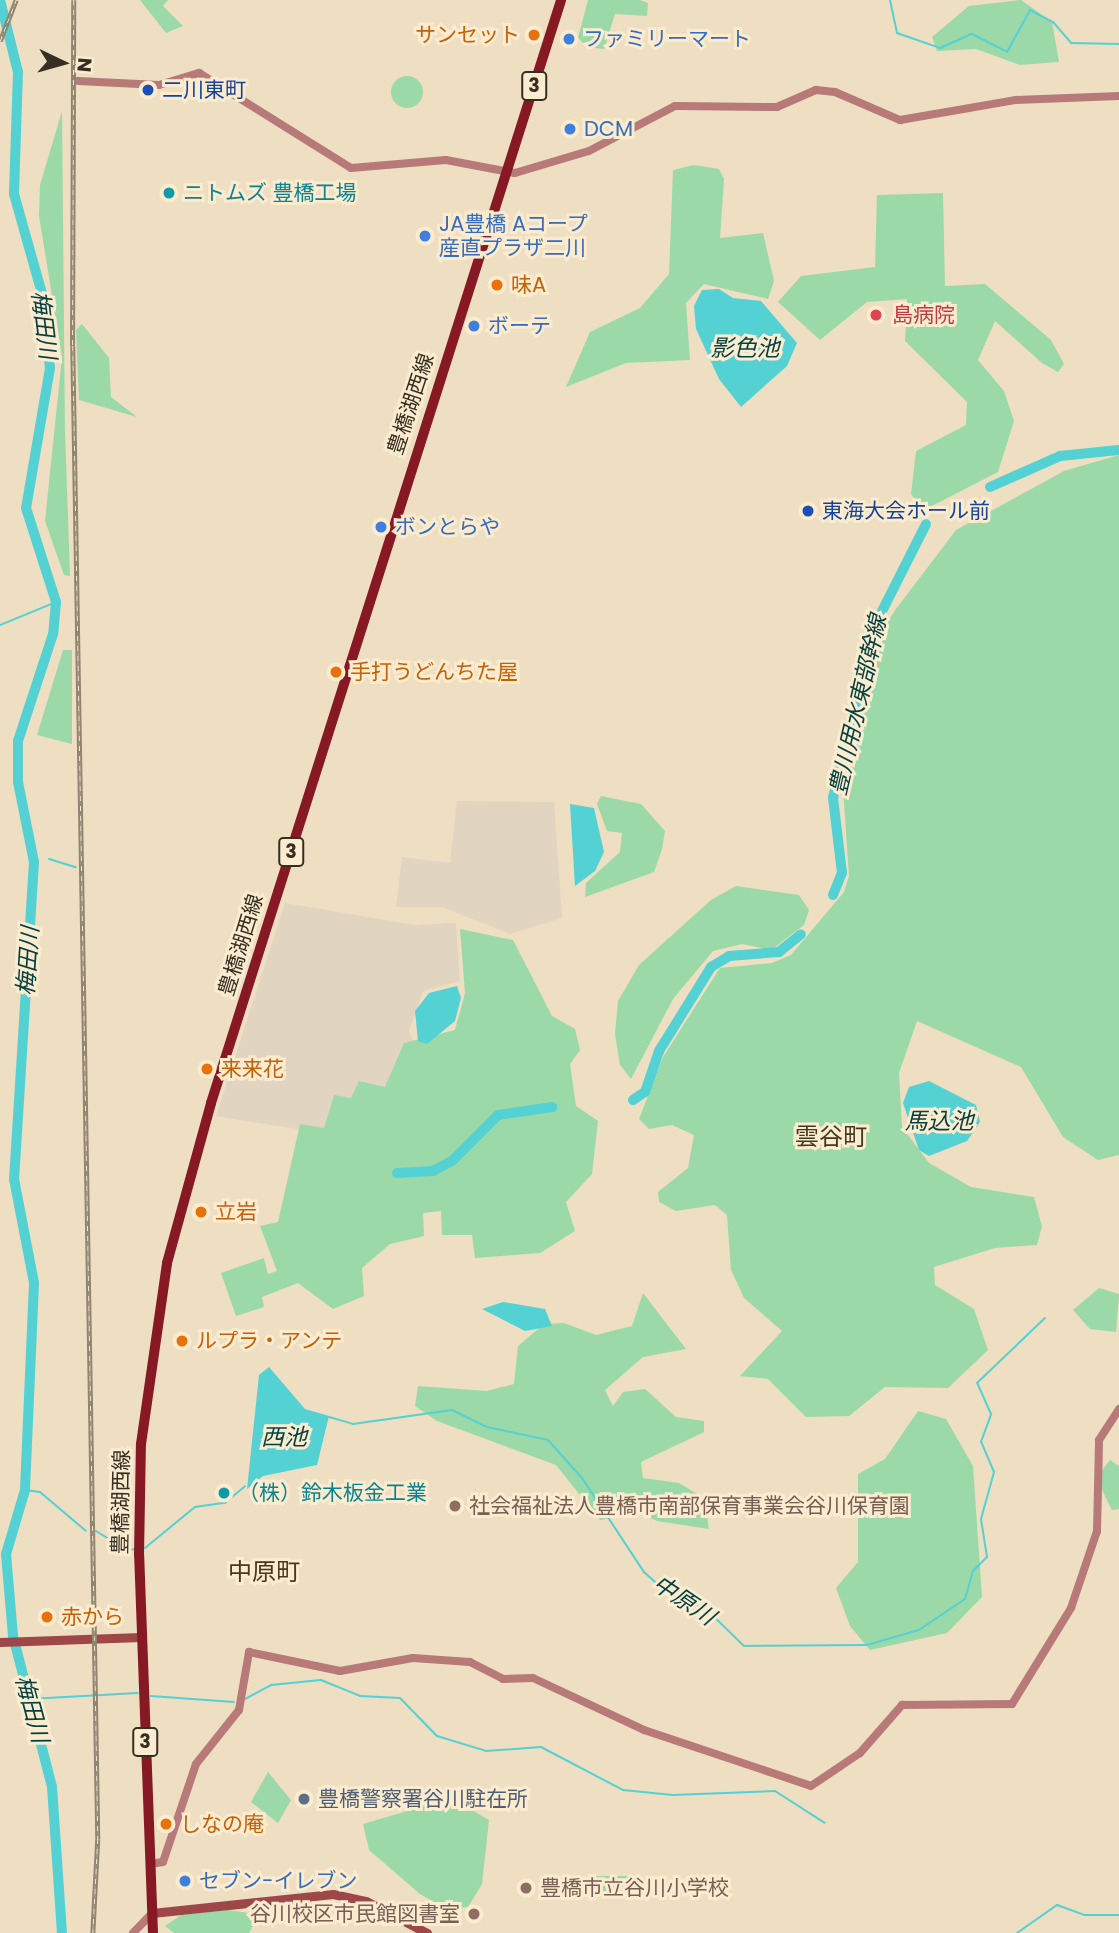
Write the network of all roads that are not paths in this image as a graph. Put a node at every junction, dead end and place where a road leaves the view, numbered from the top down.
1 (561, 0) edge
2 (78, 81) dead end
3 (1119, 96) edge
4 (507, 171) junction
5 (1119, 1409) edge
6 (141, 1637) junction
7 (2, 1641) edge
8 (150, 1864) junction
9 (152, 1913) junction
10 (133, 1933) edge
11 (153, 1933) edge
12 (426, 1933) edge

1 - 4 main road, 豊橋湖西線 / 3
2 - 4 street
3 - 4 street
4 - 6 main road, 豊橋湖西線 / 3
5 - 8 street
6 - 7 main road
6 - 8 main road, 豊橋湖西線 / 3
8 - 9 main road, 豊橋湖西線 / 3
9 - 10 street
9 - 11 main road, 豊橋湖西線 / 3
9 - 12 main road

